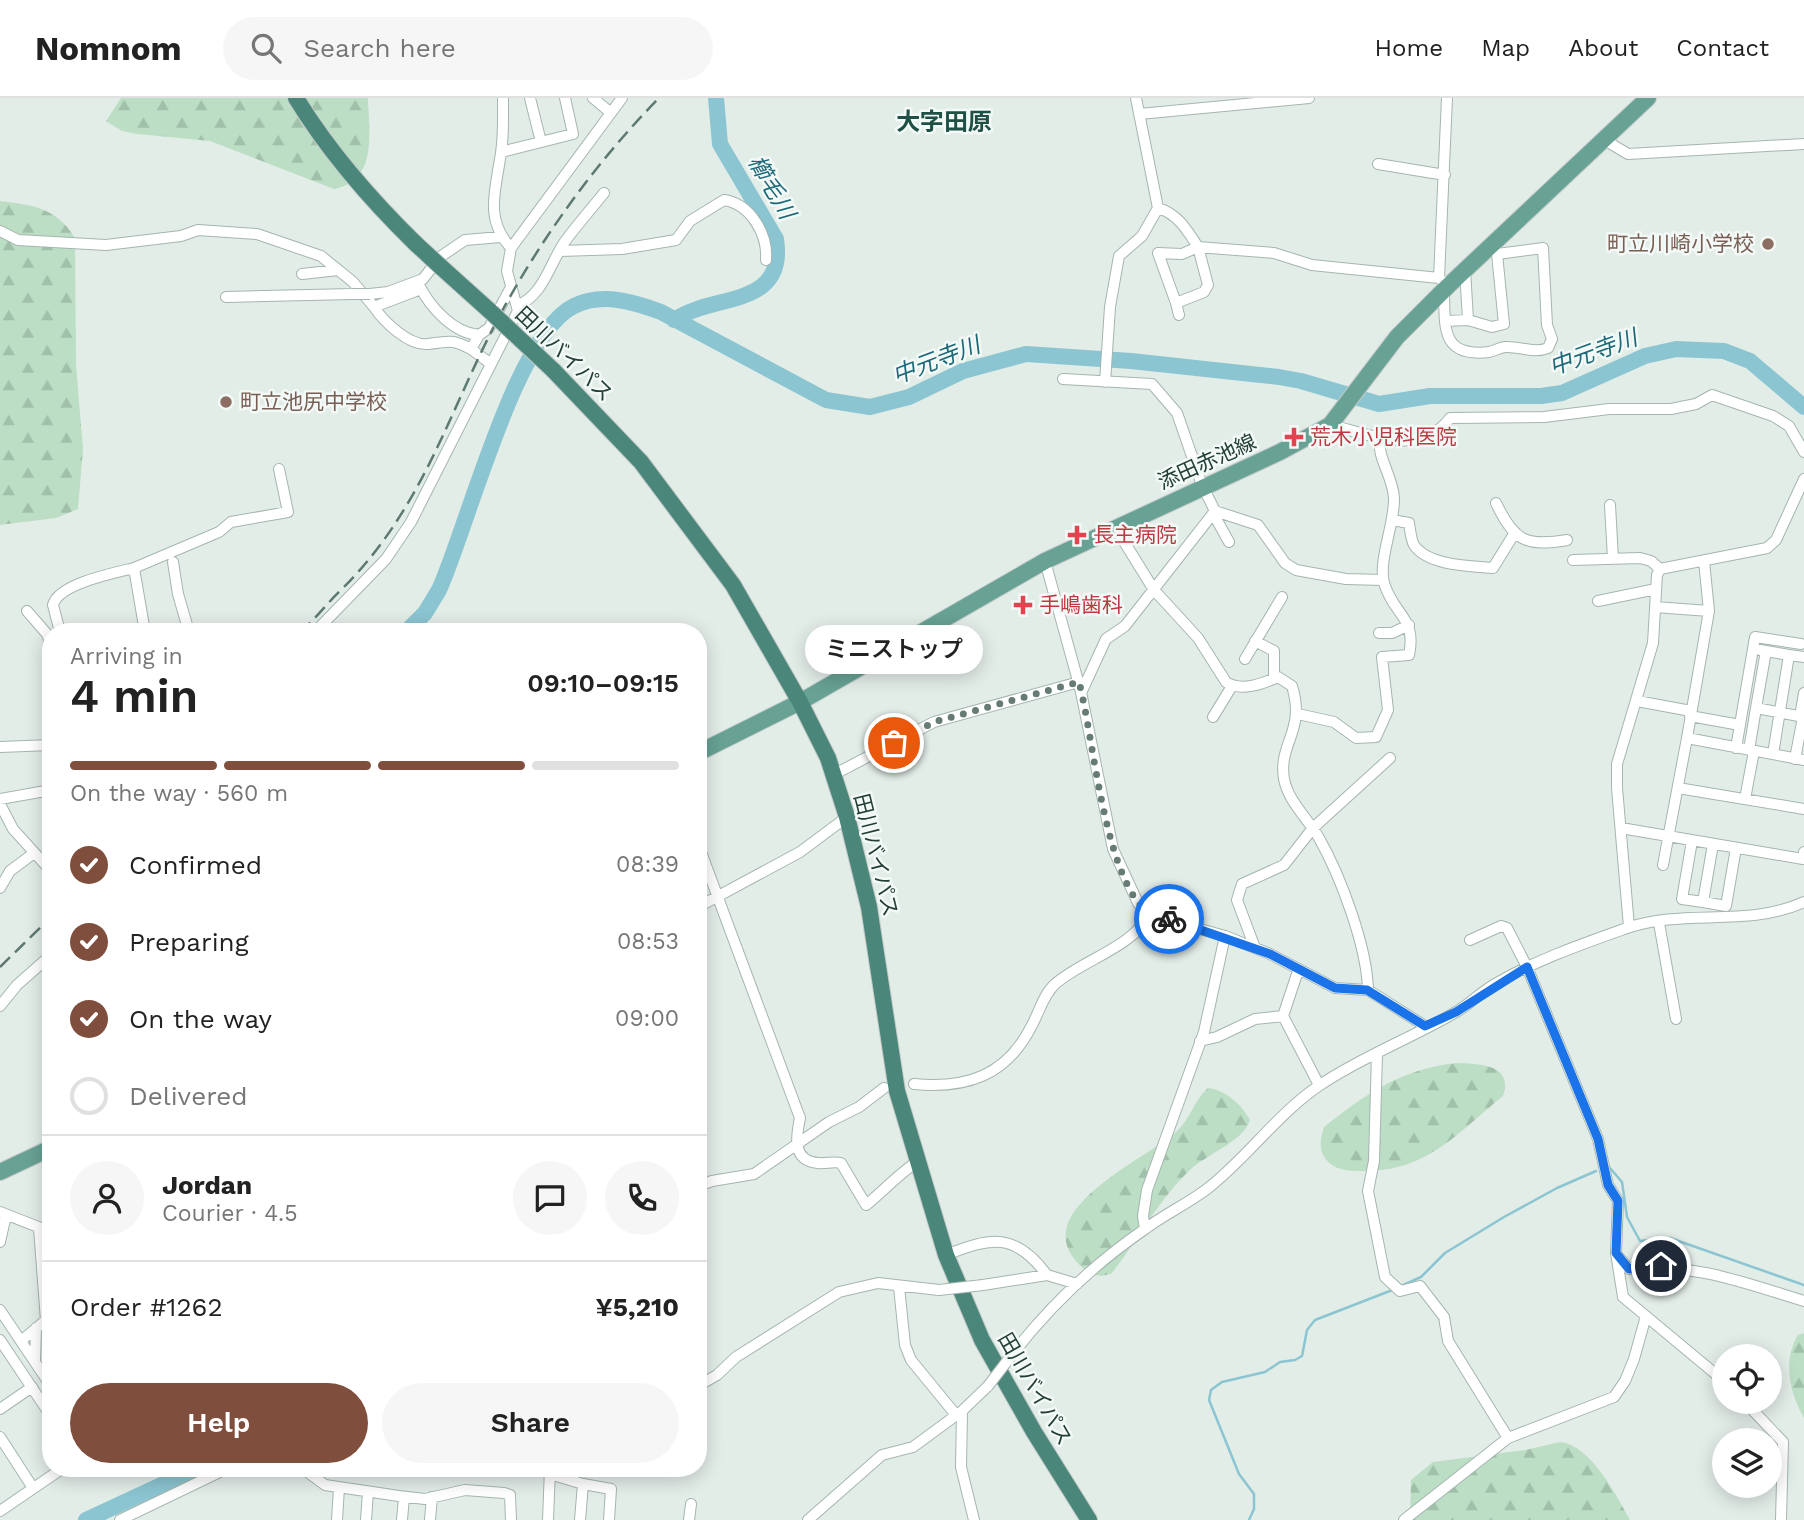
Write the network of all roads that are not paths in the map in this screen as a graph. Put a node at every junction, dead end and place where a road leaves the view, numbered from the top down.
1 (296, 98) edge
2 (503, 98) edge
3 (530, 98) edge
4 (565, 98) edge
5 (593, 98) edge
6 (622, 98) edge
7 (1136, 98) edge
8 (1309, 98) edge
9 (1447, 98) edge
10 (1648, 98) edge
11 (611, 113) junction
12 (1139, 114) junction
13 (596, 133) junction
14 (573, 134) junction
15 (1603, 139) junction
16 (541, 142) junction
17 (1804, 144) edge
18 (501, 152) junction
19 (1378, 163) dead end
20 (1446, 175) junction
21 (604, 193) dead end
22 (1158, 208) junction
23 (0, 231) edge
24 (501, 237) junction
25 (1198, 247) junction
26 (511, 248) junction
27 (1494, 250) junction
28 (560, 251) junction
29 (765, 260) dead end
30 (338, 270) junction
31 (1465, 270) junction
32 (302, 274) dead end
33 (419, 285) junction
34 (1444, 285) junction
35 (511, 287) junction
36 (226, 297) dead end
37 (1175, 303) junction
38 (518, 305) junction
39 (374, 307) junction
40 (1180, 315) dead end
41 (1468, 320) junction
42 (1445, 321) junction
43 (479, 335) junction
44 (471, 349) junction
45 (491, 364) junction
46 (1063, 379) dead end
47 (1105, 382) junction
48 (1330, 425) junction
49 (1380, 436) junction
50 (1804, 452) edge
51 (279, 469) dead end
52 (1804, 479) edge
53 (1202, 485) junction
54 (1496, 503) dead end
55 (1610, 505) dead end
56 (1214, 513) junction
57 (1392, 520) junction
58 (1115, 527) junction
59 (1514, 534) junction
60 (1567, 540) dead end
61 (1229, 541) dead end
62 (1613, 559) junction
63 (1573, 560) dead end
64 (1045, 561) junction
65 (1704, 561) junction
66 (173, 562) dead end
67 (134, 568) junction
68 (1660, 569) junction
69 (1383, 580) junction
70 (1656, 589) junction
71 (1154, 590) junction
72 (1282, 597) dead end
73 (1598, 601) dead end
74 (1655, 607) junction
75 (27, 611) dead end
76 (1709, 611) junction
77 (58, 623) edge
78 (143, 623) edge
79 (186, 623) edge
80 (324, 623) edge
81 (1409, 625) junction
82 (42, 628) edge
83 (1379, 633) dead end
84 (1255, 641) junction
85 (1801, 644) dead end
86 (1790, 655) junction
87 (1804, 657) edge
88 (1245, 659) dead end
89 (1274, 679) junction
90 (1232, 686) junction
91 (1080, 687) junction
92 (1804, 693) edge
93 (800, 702) junction
94 (1637, 702) junction
95 (1756, 708) junction
96 (1780, 713) junction
97 (1298, 714) junction
98 (1690, 714) junction
99 (1213, 717) dead end
100 (1802, 717) edge
101 (1740, 725) junction
102 (1686, 738) junction
103 (42, 745) edge
104 (0, 747) edge
105 (707, 748) edge
106 (1736, 748) junction
107 (1751, 750) junction
108 (1773, 754) junction
109 (1390, 758) dead end
110 (1800, 760) edge
111 (833, 775) junction
112 (1678, 788) junction
113 (42, 792) edge
114 (1745, 799) junction
115 (0, 801) edge
116 (1804, 809) edge
117 (847, 817) junction
118 (1313, 828) junction
119 (1621, 828) junction
120 (1669, 837) junction
121 (1692, 841) junction
122 (1713, 844) junction
123 (1736, 848) junction
124 (1804, 852) edge
125 (34, 853) junction
126 (42, 861) edge
127 (1663, 865) dead end
128 (707, 868) edge
129 (0, 888) edge
130 (718, 897) junction
131 (1703, 902) junction
132 (1804, 902) edge
133 (707, 903) edge
134 (1150, 915) junction
135 (1659, 923) junction
136 (1629, 927) junction
137 (1225, 936) junction
138 (1469, 940) dead end
139 (1255, 948) junction
140 (42, 963) edge
141 (1527, 967) junction
142 (1298, 971) junction
143 (1367, 990) junction
144 (0, 1006) edge
145 (1283, 1016) junction
146 (1676, 1019) dead end
147 (1425, 1026) junction
148 (1200, 1041) junction
149 (1377, 1053) junction
150 (914, 1084) dead end
151 (1319, 1085) junction
152 (884, 1088) dead end
153 (795, 1144) junction
154 (42, 1152) edge
155 (918, 1162) junction
156 (0, 1172) edge
157 (707, 1183) edge
158 (3, 1214) edge
159 (39, 1228) junction
160 (1145, 1228) junction
161 (42, 1229) edge
162 (0, 1242) edge
163 (1616, 1253) junction
164 (946, 1255) junction
165 (42, 1259) edge
166 (1047, 1275) junction
167 (1077, 1284) junction
168 (899, 1287) junction
169 (1804, 1301) edge
170 (0, 1310) edge
171 (1646, 1316) junction
172 (42, 1324) edge
173 (36, 1328) junction
174 (20, 1340) junction
175 (3, 1345) edge
176 (35, 1362) junction
177 (1712, 1371) edge
178 (42, 1372) edge
179 (707, 1381) edge
180 (32, 1387) junction
181 (42, 1402) edge
182 (0, 1409) edge
183 (959, 1413) junction
184 (1756, 1414) edge
185 (0, 1437) edge
186 (1508, 1438) junction
187 (50, 1477) edge
188 (210, 1477) edge
189 (314, 1477) edge
190 (550, 1477) edge
191 (565, 1477) edge
192 (583, 1484) junction
193 (33, 1488) junction
194 (339, 1488) junction
195 (368, 1492) junction
196 (404, 1497) junction
197 (432, 1497) junction
198 (691, 1504) dead end
199 (0, 1511) edge
200 (120, 1520) edge
201 (337, 1520) edge
202 (366, 1520) edge
203 (402, 1520) edge
204 (430, 1520) edge
205 (511, 1520) edge
206 (548, 1520) edge
207 (580, 1520) edge
208 (609, 1520) edge
209 (689, 1520) edge
210 (808, 1520) edge
211 (974, 1520) edge
212 (1089, 1520) edge
213 (1404, 1520) edge
214 (1781, 1520) edge

1 - 93 highway, 田川バイパス, bridge
2 - 18 street
3 - 16 street
4 - 14 street
5 - 11 street
6 - 11 street
7 - 12 street
8 - 12 street
9 - 20 street
10 - 15 main road, 添田赤池線
11 - 13 street
12 - 22 street
13 - 14 street
13 - 26 street
14 - 16 street
15 - 17 street
15 - 27 main road, 添田赤池線
16 - 18 street
18 - 24 street
19 - 20 street
20 - 34 street
21 - 28 street
22 - 25 street
22 - 47 street
23 - 30 street
24 - 26 street
24 - 33 street
25 - 34 street
25 - 37 street
25 - 37 street
26 - 35 street
27 - 31 main road, 添田赤池線
27 - 41 street
27 - 42 street
28 - 29 street
28 - 38 street
30 - 32 street
30 - 39 street
31 - 34 main road, 添田赤池線
31 - 41 street
33 - 36 street, bridge
33 - 39 street
33 - 43 street
34 - 42 street
34 - 48 main road, 添田赤池線
35 - 38 street
35 - 43 street
37 - 40 street
38 - 45 street
39 - 44 street
41 - 42 street
43 - 44 street
44 - 45 street
45 - 80 street
46 - 47 street
47 - 53 street
48 - 49 street
48 - 53 main road, 添田赤池線
49 - 50 street
49 - 57 street
51 - 67 street
52 - 65 street
53 - 56 street
53 - 58 main road, 添田赤池線
54 - 59 street
55 - 62 street
56 - 61 street
56 - 69 street
56 - 71 street
57 - 59 street
57 - 69 street
58 - 64 main road, 添田赤池線
58 - 71 street
59 - 60 street
62 - 63 street
62 - 68 street
64 - 91 street
64 - 93 main road, 添田赤池線
65 - 68 street
65 - 76 street
66 - 79 street
67 - 77 street
67 - 78 street
68 - 70 street
69 - 81 street
70 - 73 street
70 - 74 street
71 - 90 street
71 - 91 street
72 - 84 street
74 - 76 street
74 - 94 street
75 - 82 street
76 - 98 street
81 - 83 street
81 - 97 street
84 - 88 street
84 - 89 street
85 - 101 street
86 - 87 street
86 - 95 street
86 - 96 street
89 - 90 street
89 - 97 street
90 - 99 street
91 - 111 street
91 - 134 street
92 - 100 street
93 - 105 main road, 添田赤池線
93 - 111 highway, 田川バイパス
94 - 98 street
94 - 119 street
95 - 96 street
95 - 107 street
96 - 100 street
96 - 108 street
97 - 118 street
98 - 101 street
98 - 102 street
100 - 110 street
101 - 106 street
102 - 106 street
102 - 112 street
103 - 104 street
106 - 107 street
107 - 108 street
107 - 114 street
108 - 110 street
109 - 118 street
111 - 117 highway, 田川バイパス
112 - 114 street
112 - 120 street
113 - 115 street
114 - 116 street
115 - 125 street
117 - 130 street
117 - 155 highway, 田川バイパス
118 - 139 street
118 - 143 street
119 - 120 street
119 - 136 street
120 - 121 street
120 - 127 street
121 - 122 street
121 - 131 street
122 - 123 street
122 - 131 street
123 - 124 street
123 - 131 street
125 - 126 street
125 - 129 street
128 - 130 street
130 - 133 street
130 - 153 street
132 - 135 street
134 - 137 street
134 - 150 street
135 - 136 street
135 - 146 street
136 - 141 street
137 - 139 street
137 - 148 street
138 - 141 street
139 - 142 street
140 - 144 street
141 - 147 street
141 - 163 street
142 - 143 street
142 - 145 street
143 - 147 street
145 - 148 street
145 - 151 street
147 - 149 street
148 - 160 street
149 - 151 street
149 - 186 street
151 - 160 street
152 - 153 street
153 - 155 street
153 - 157 street
154 - 156 main road
155 - 164 highway, 田川バイパス
158 - 159 street
158 - 162 street
159 - 161 street
159 - 165 street
160 - 167 street
163 - 169 street
163 - 171 street
164 - 166 street
164 - 212 highway, 田川バイパス
166 - 167 street
166 - 168 street, bridge
167 - 183 street, bridge
168 - 179 street
168 - 183 street
170 - 174 street
171 - 177 street
171 - 186 street
172 - 173 street
173 - 174 street
173 - 176 street
174 - 175 street
174 - 176 street
175 - 180 street
176 - 178 street
180 - 181 street
180 - 182 street
183 - 210 street
183 - 211 street
184 - 214 street
185 - 193 street
186 - 213 street
187 - 193 street
188 - 200 street
189 - 194 street
190 - 206 street
191 - 192 street
192 - 207 street
192 - 208 street
193 - 199 street
194 - 195 street
194 - 201 street
195 - 196 street
195 - 202 street
196 - 197 street
196 - 203 street
197 - 204 street
197 - 205 street
198 - 209 street

